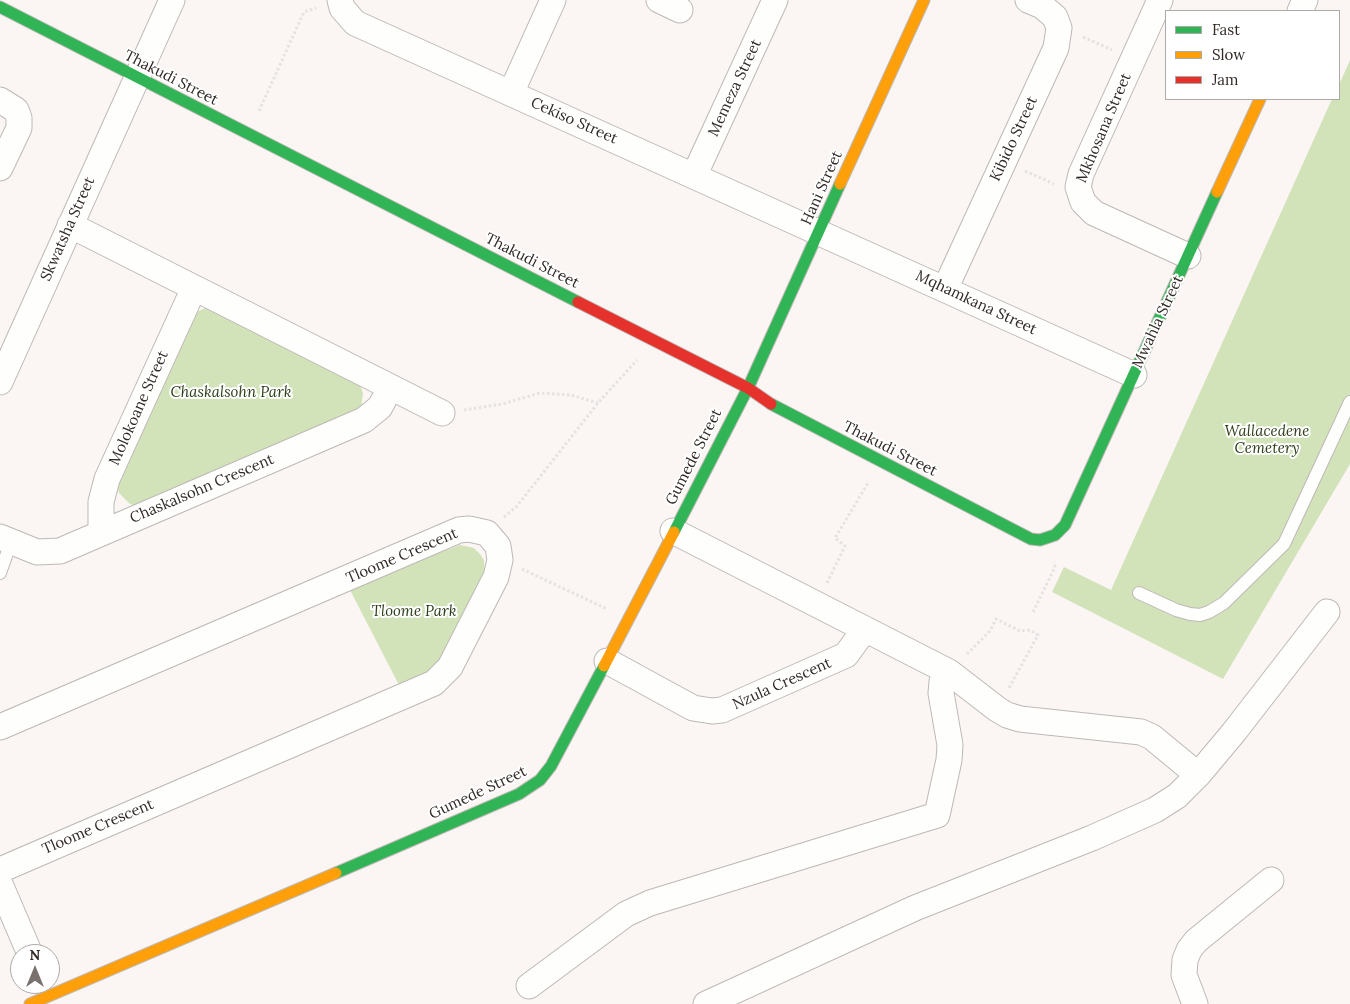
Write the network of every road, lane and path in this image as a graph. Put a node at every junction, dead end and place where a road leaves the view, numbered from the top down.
1 (172, 0) edge
2 (553, 0) edge
3 (775, 0) edge
4 (924, 0) edge
5 (1028, 0) edge
6 (1160, 0) edge
7 (330, 3) edge
8 (0, 7) edge
9 (1059, 28) junction
10 (1133, 58) junction
11 (138, 78) junction
12 (511, 93) junction
13 (0, 100) edge
14 (1260, 100) edge
15 (249, 134) junction
16 (1004, 162) junction
17 (0, 168) edge
18 (694, 176) junction
19 (1079, 195) junction
20 (70, 225) junction
21 (819, 232) junction
22 (1188, 256) junction
23 (194, 288) junction
24 (945, 289) junction
25 (649, 338) junction
26 (1134, 375) junction
27 (0, 382) edge
28 (390, 388) junction
29 (748, 388) junction
30 (1350, 402) edge
31 (598, 403) junction
32 (442, 413) joint
33 (882, 462) junction
34 (673, 531) junction
35 (101, 533) junction
36 (487, 533) junction
37 (1049, 538) junction
38 (6, 539) edge
39 (514, 565) dead end
40 (0, 573) edge
41 (1139, 593) dead end
42 (817, 604) junction
43 (615, 612) dead end
44 (1033, 612) dead end
45 (1327, 612) dead end
46 (865, 629) junction
47 (607, 661) junction
48 (949, 672) junction
49 (1010, 688) dead end
50 (0, 727) edge
51 (1198, 775) junction
52 (0, 870) edge
53 (1271, 880) dead end
54 (0, 884) edge
55 (26, 944) edge
56 (529, 986) dead end
57 (40, 995) edge
58 (706, 1004) edge
59 (1195, 1004) edge

1 - 11 street, Skwatsha Street
2 - 12 street
3 - 18 street, Memeza Street
4 - 21 street, Hani Street
5 - 9 street
6 - 10 street, Mkhosana Street
7 - 12 street, Cekiso Street
7 - 15 path
8 - 11 street, Thakudi Street
9 - 10 path
9 - 16 street, Kibido Street
10 - 19 street, Mkhosana Street
11 - 15 street, Thakudi Street
11 - 20 street, Skwatsha Street
12 - 18 street, Cekiso Street
13 - 17 street
14 - 22 street, Mwahla Street
15 - 25 street, Thakudi Street
16 - 19 path
16 - 24 street, Kibido Street
18 - 21 street, Cekiso Street
19 - 22 street, Mkhosana Street
20 - 23 street
20 - 27 street, Skwatsha Street
21 - 24 street, Mqhamkana Street
21 - 29 street, Hani Street
22 - 26 street, Mwahla Street
23 - 28 street
23 - 35 street, Molokoane Street
24 - 26 street, Mqhamkana Street
25 - 29 street, Thakudi Street
25 - 31 path
26 - 37 street, Mwahla Street
28 - 32 street
28 - 35 street, Chaskalsohn Crescent
29 - 33 street, Thakudi Street
29 - 34 street, Gumede Street
30 - 41 lane
31 - 32 path
31 - 36 path
33 - 37 street, Thakudi Street
33 - 42 path
34 - 42 street
34 - 47 street, Gumede Street
35 - 38 street, Chaskalsohn Crescent
36 - 50 street, Tloome Crescent
36 - 52 street, Tloome Crescent
37 - 44 path
38 - 40 lane
39 - 43 path
42 - 46 street
45 - 51 street
46 - 47 street, Nzula Crescent
46 - 48 street
47 - 57 street, Gumede Street
48 - 49 path
48 - 51 street
48 - 56 street
51 - 58 street
53 - 59 street
54 - 55 street

